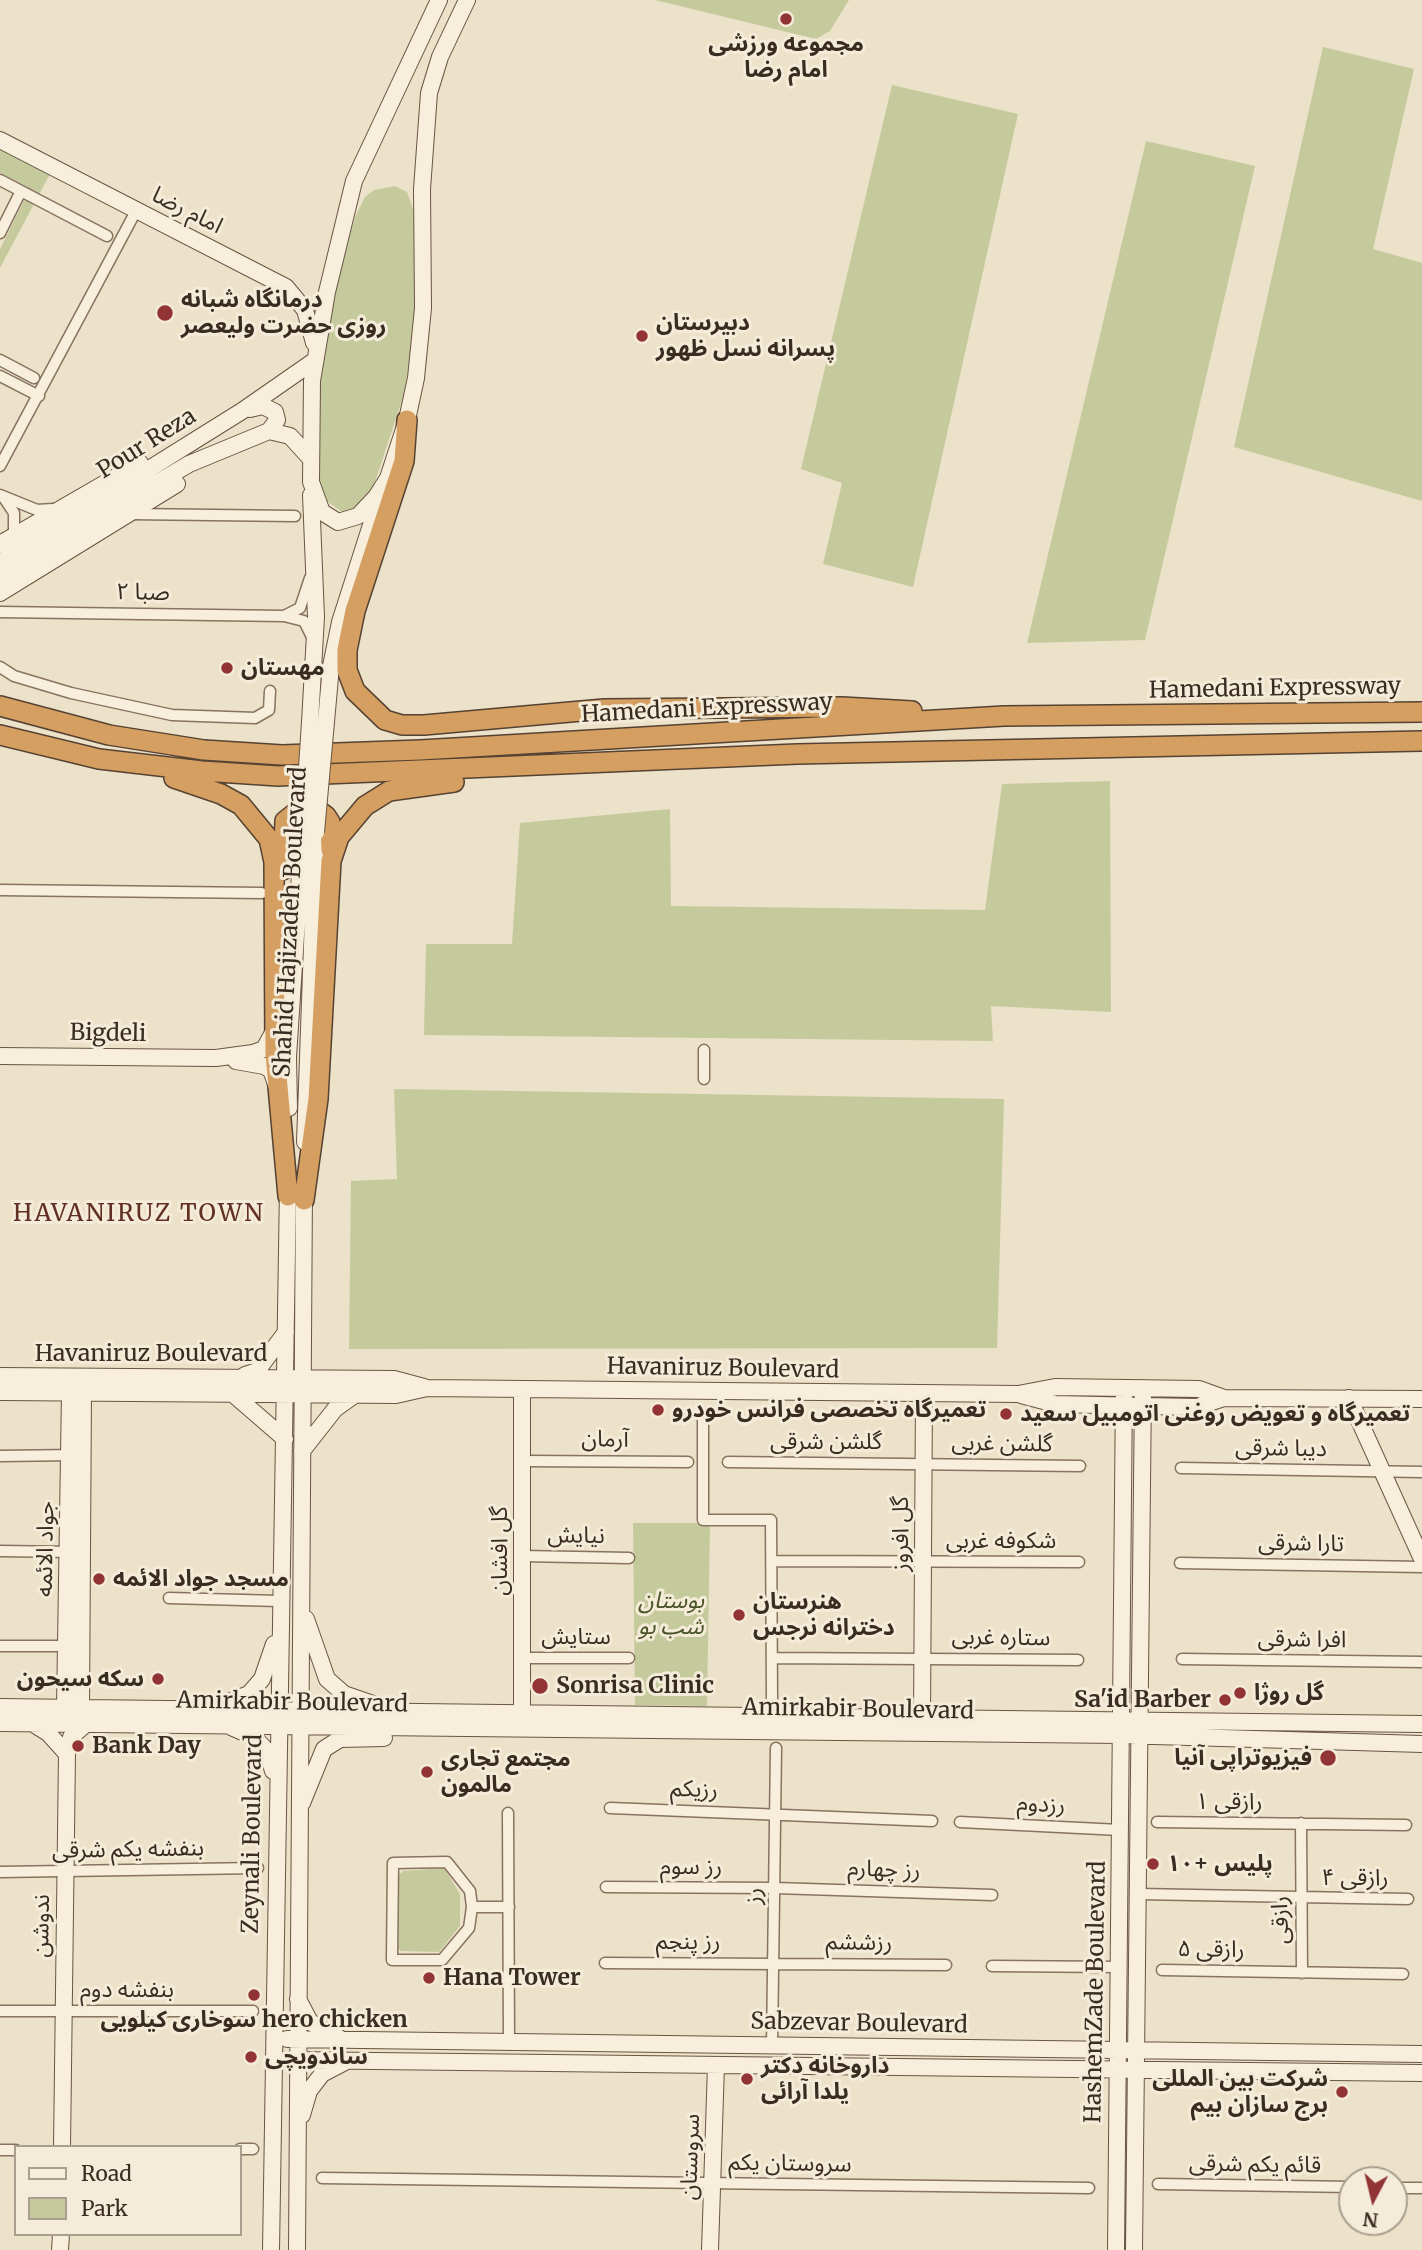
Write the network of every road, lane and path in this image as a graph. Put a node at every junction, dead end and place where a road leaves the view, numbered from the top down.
1 (439, 0) edge
2 (467, 0) edge
3 (0, 140) edge
4 (0, 180) edge
5 (21, 191) junction
6 (136, 211) junction
7 (0, 233) edge
8 (107, 236) dead end
9 (315, 358) junction
10 (0, 360) edge
11 (0, 376) edge
12 (34, 377) dead end
13 (39, 396) junction
14 (242, 411) junction
15 (407, 420) junction
16 (269, 431) junction
17 (202, 436) junction
18 (214, 454) junction
19 (310, 458) junction
20 (0, 466) edge
21 (388, 478) junction
22 (311, 482) junction
23 (1, 495) edge
24 (65, 507) junction
25 (129, 514) junction
26 (295, 516) dead end
27 (7, 540) edge
28 (314, 553) junction
29 (0, 562) edge
30 (3, 586) edge
31 (0, 613) edge
32 (284, 616) junction
33 (313, 654) junction
34 (0, 667) edge
35 (270, 691) dead end
36 (0, 706) edge
37 (1422, 712) edge
38 (1004, 716) junction
39 (318, 722) junction
40 (0, 735) edge
41 (1422, 741) edge
42 (797, 754) junction
43 (99, 759) junction
44 (331, 861) junction
45 (0, 890) edge
46 (262, 893) dead end
47 (277, 974) junction
48 (275, 1029) junction
49 (704, 1050) dead end
50 (0, 1056) edge
51 (216, 1058) junction
52 (704, 1079) dead end
53 (278, 1093) junction
54 (296, 1198) junction
55 (287, 1330) junction
56 (0, 1376) edge
57 (238, 1377) junction
58 (285, 1385) junction
59 (303, 1385) junction
60 (427, 1388) junction
61 (1124, 1388) junction
62 (1143, 1388) junction
63 (522, 1389) junction
64 (0, 1392) edge
65 (76, 1392) junction
66 (233, 1394) junction
67 (356, 1394) junction
68 (924, 1394) junction
69 (1018, 1394) junction
70 (1224, 1398) junction
71 (1349, 1398) junction
72 (1422, 1399) edge
73 (1124, 1406) junction
74 (1143, 1406) junction
75 (703, 1413) dead end
76 (285, 1439) junction
77 (302, 1451) junction
78 (76, 1455) junction
79 (0, 1456) edge
80 (523, 1461) junction
81 (688, 1462) dead end
82 (728, 1462) dead end
83 (924, 1464) junction
84 (1080, 1466) dead end
85 (1181, 1468) dead end
86 (1382, 1471) junction
87 (1422, 1472) edge
88 (0, 1551) edge
89 (75, 1552) junction
90 (522, 1556) junction
91 (629, 1558) dead end
92 (1422, 1559) edge
93 (772, 1561) junction
94 (923, 1561) junction
95 (1079, 1562) dead end
96 (1180, 1563) dead end
97 (1422, 1567) edge
98 (279, 1595) junction
99 (169, 1598) dead end
100 (301, 1598) junction
101 (0, 1646) edge
102 (74, 1646) junction
103 (522, 1658) junction
104 (629, 1658) dead end
105 (773, 1658) junction
106 (923, 1658) junction
107 (1182, 1659) dead end
108 (1078, 1660) dead end
109 (1422, 1662) edge
110 (772, 1699) dead end
111 (0, 1707) edge
112 (420, 1711) junction
113 (78, 1713) junction
114 (522, 1713) junction
115 (211, 1716) junction
116 (278, 1717) junction
117 (922, 1717) junction
118 (299, 1718) junction
119 (31, 1722) junction
120 (0, 1723) edge
121 (1422, 1724) edge
122 (1121, 1727) junction
123 (1141, 1728) junction
124 (520, 1730) junction
125 (1422, 1744) edge
126 (776, 1748) dead end
127 (67, 1754) junction
128 (610, 1808) dead end
129 (278, 1812) junction
130 (508, 1813) dead end
131 (775, 1813) junction
132 (298, 1815) junction
133 (932, 1821) dead end
134 (960, 1822) dead end
135 (1157, 1822) dead end
136 (1301, 1823) junction
137 (1406, 1825) dead end
138 (1121, 1830) junction
139 (258, 1868) dead end
140 (0, 1872) edge
141 (66, 1873) junction
142 (606, 1887) dead end
143 (775, 1888) junction
144 (1139, 1894) junction
145 (992, 1895) dead end
146 (1301, 1898) junction
147 (1408, 1899) dead end
148 (472, 1907) junction
149 (509, 1907) junction
150 (605, 1964) dead end
151 (772, 1964) junction
152 (946, 1965) dead end
153 (992, 1966) dead end
154 (1119, 1967) junction
155 (1162, 1970) dead end
156 (1302, 1973) junction
157 (1403, 1974) dead end
158 (296, 1995) junction
159 (0, 2011) edge
160 (253, 2011) dead end
161 (64, 2012) junction
162 (274, 2039) junction
163 (296, 2040) junction
164 (347, 2040) junction
165 (509, 2042) junction
166 (772, 2046) junction
167 (1118, 2050) junction
168 (1137, 2051) junction
169 (1422, 2054) edge
170 (274, 2060) junction
171 (297, 2060) junction
172 (349, 2061) junction
173 (716, 2065) junction
174 (1118, 2069) junction
175 (1137, 2070) junction
176 (1422, 2073) edge
177 (296, 2131) junction
178 (62, 2145) edge
179 (253, 2148) dead end
180 (242, 2149) edge
181 (322, 2178) dead end
182 (713, 2184) junction
183 (1158, 2184) dead end
184 (1338, 2187) edge
185 (1088, 2188) dead end
186 (271, 2250) edge
187 (297, 2250) edge
188 (710, 2250) edge
189 (1116, 2250) edge
190 (1134, 2250) edge

1 - 9 main road
2 - 15 main road, Shahid Hajizadeh Boulevard
3 - 6 main road, امام رضا
4 - 5 street
5 - 7 street
5 - 8 street
6 - 9 main road, امام رضا
6 - 13 street
9 - 14 main road, Pour Reza
9 - 19 main road, Shahid Hajizadeh Boulevard
10 - 12 street
11 - 13 street
13 - 20 street
14 - 16 main road
14 - 17 main road, Pour Reza
15 - 21 main road, Shahid Hajizadeh Boulevard
15 - 38 highway
16 - 18 main road, Pour Reza
16 - 19 main road
17 - 24 main road
17 - 29 main road, Pour Reza
18 - 25 main road
18 - 30 main road, Pour Reza
19 - 22 main road, Shahid Hajizadeh Boulevard
21 - 22 main road
21 - 39 main road, Shahid Hajizadeh Boulevard
22 - 28 main road, Shahid Hajizadeh Boulevard
23 - 24 street
23 - 27 street
24 - 27 main road
25 - 26 street
25 - 30 main road
28 - 32 street
28 - 33 main road, Shahid Hajizadeh Boulevard
30 - 31 street
31 - 32 street, صبا ۲
32 - 33 street
33 - 39 main road, Shahid Hajizadeh Boulevard
34 - 35 street
36 - 38 highway, Hamedani Expressway
37 - 38 highway, Hamedani Expressway
39 - 54 main road, Shahid Hajizadeh Boulevard, bridge
40 - 43 highway, Hamedani Expressway
41 - 42 highway, Hamedani Expressway
42 - 43 highway, Hamedani Expressway
42 - 44 highway
43 - 47 highway
44 - 47 highway
44 - 54 highway
45 - 46 street
47 - 48 highway
48 - 51 main road
48 - 53 highway
49 - 52 street
50 - 51 main road, Bigdeli
51 - 53 main road
53 - 54 highway
54 - 55 main road, Shahid Hajizadeh Boulevard
54 - 59 main road, Shahid Hajizadeh Boulevard
55 - 57 main road
55 - 58 main road, Shahid Hajizadeh Boulevard
56 - 57 main road, Havaniruz Boulevard
57 - 58 main road, Havaniruz Boulevard
58 - 59 main road, Havaniruz Boulevard
58 - 66 main road, Havaniruz Boulevard
58 - 76 main road, Zeynali Boulevard
59 - 60 main road, Havaniruz Boulevard
59 - 67 main road, Havaniruz Boulevard
59 - 77 main road, Zeynali Boulevard
60 - 63 main road, Havaniruz Boulevard
60 - 67 main road, Havaniruz Boulevard
61 - 62 main road, Havaniruz Boulevard
61 - 69 main road, Havaniruz Boulevard
61 - 73 main road, HashemZade Boulevard
62 - 70 main road, Havaniruz Boulevard
62 - 74 main road, HashemZade Boulevard
63 - 68 main road, Havaniruz Boulevard
63 - 80 main road, گل افشان
64 - 65 main road, Havaniruz Boulevard
65 - 66 main road, Havaniruz Boulevard
65 - 78 main road, جواد الائمه
66 - 76 main road
67 - 77 main road
68 - 69 main road, Havaniruz Boulevard
68 - 83 main road, گل افروز
69 - 73 main road, Havaniruz Boulevard
70 - 71 main road, Havaniruz Boulevard
70 - 74 main road, Havaniruz Boulevard
71 - 72 main road, Havaniruz Boulevard
71 - 86 main road
73 - 74 main road, Havaniruz Boulevard
73 - 122 main road, HashemZade Boulevard
74 - 123 main road, HashemZade Boulevard
75 - 93 street
76 - 98 main road, Zeynali Boulevard
77 - 100 main road, Zeynali Boulevard
78 - 79 street
78 - 89 main road, جواد الائمه
80 - 81 street, آرمان
80 - 90 main road, گل افشان
82 - 83 street, گلشن شرقی
83 - 84 street, گلشن غربی
83 - 94 main road, گل افروز
85 - 86 street, دیبا شرقی
86 - 87 street, دیبا شرقی
86 - 92 main road
88 - 89 street
89 - 102 main road, جواد الائمه
90 - 91 street, نیایش
90 - 103 main road, گل افشان
93 - 94 street, شکوفه غربی
93 - 105 street
94 - 95 street, شکوفه غربی
94 - 106 main road, گل افروز
96 - 97 street, تارا شرقی
98 - 99 street
98 - 115 main road
98 - 116 main road, Zeynali Boulevard
100 - 112 main road
100 - 118 main road, Zeynali Boulevard
101 - 102 street
102 - 113 main road, جواد الائمه
103 - 104 street, ستایش
103 - 114 main road, گل افشان
105 - 106 street, ستاره غربی
105 - 110 street
106 - 108 street, ستاره غربی
106 - 117 main road, گل افروز
107 - 109 street, افرا شرقی
111 - 113 main road, Amirkabir Boulevard
112 - 114 main road, Amirkabir Boulevard
112 - 118 main road, Amirkabir Boulevard
113 - 115 main road, Amirkabir Boulevard
113 - 119 main road, Amirkabir Boulevard
113 - 127 main road
114 - 117 main road, Amirkabir Boulevard
115 - 116 main road, Amirkabir Boulevard
115 - 129 main road
116 - 118 main road, Amirkabir Boulevard
116 - 129 main road, Zeynali Boulevard
117 - 122 main road, Amirkabir Boulevard
118 - 124 main road, Amirkabir Boulevard
118 - 132 main road, Zeynali Boulevard
119 - 120 main road, Amirkabir Boulevard
119 - 127 main road
121 - 123 main road, Amirkabir Boulevard
122 - 123 main road, Amirkabir Boulevard
122 - 124 main road, Amirkabir Boulevard
122 - 138 main road, HashemZade Boulevard
123 - 125 main road, Amirkabir Boulevard
123 - 144 main road, HashemZade Boulevard
124 - 132 main road
126 - 131 street, رز
127 - 141 main road, ندوشن
128 - 131 street, رزیکم
129 - 162 main road, Zeynali Boulevard
130 - 149 street
131 - 133 street
131 - 143 street, رز
132 - 158 main road, Zeynali Boulevard
134 - 138 street, رزدوم
135 - 136 street, رازقی ۱
136 - 137 street, رازقی ۱
136 - 146 street, رازقی
138 - 154 main road, HashemZade Boulevard
139 - 141 street, بنفشه یکم شرقی
140 - 141 street, بنفشه یکم شرقی
141 - 161 main road, ندوشن
142 - 143 street, رز سوم
143 - 145 street, رز چهارم
143 - 151 street, رز
144 - 146 street, رازقی ۴
144 - 168 main road, HashemZade Boulevard
146 - 147 street, رازقی ۴
146 - 156 street, رازقی
148 - 148 street
148 - 149 street
149 - 165 street
150 - 151 street, رز پنجم
151 - 152 street, رزششم
151 - 166 street, رز
153 - 154 street
154 - 167 main road, HashemZade Boulevard
155 - 156 street, رازقی ۵
156 - 157 street, رازقی ۵
158 - 163 main road, Zeynali Boulevard
158 - 164 main road
159 - 161 street, بنفشه دوم
160 - 161 street, بنفشه دوم
161 - 178 main road, ندوشن
162 - 163 main road, Sabzevar Boulevard
162 - 170 main road, Zeynali Boulevard
163 - 164 main road, Sabzevar Boulevard
163 - 171 main road, Zeynali Boulevard
164 - 165 main road, Sabzevar Boulevard
165 - 166 main road, Sabzevar Boulevard
166 - 167 main road, Sabzevar Boulevard
167 - 168 main road, Sabzevar Boulevard
167 - 174 main road, HashemZade Boulevard
168 - 169 main road, Sabzevar Boulevard
168 - 175 main road, HashemZade Boulevard
170 - 171 main road, Sabzevar Boulevard
170 - 186 main road, Zeynali Boulevard
171 - 172 main road, Sabzevar Boulevard
171 - 177 main road, Zeynali Boulevard
172 - 173 main road, Sabzevar Boulevard
172 - 177 main road
173 - 174 main road, Sabzevar Boulevard
173 - 182 main road, سروستان
174 - 175 main road, Sabzevar Boulevard
174 - 189 main road, HashemZade Boulevard
175 - 176 main road, Sabzevar Boulevard
175 - 190 main road, HashemZade Boulevard
177 - 187 main road, Zeynali Boulevard
179 - 180 street
181 - 182 street, سروستان یکم
182 - 185 street, سروستان یکم
182 - 188 main road, سروستان
183 - 184 street, قائم یکم شرقی

